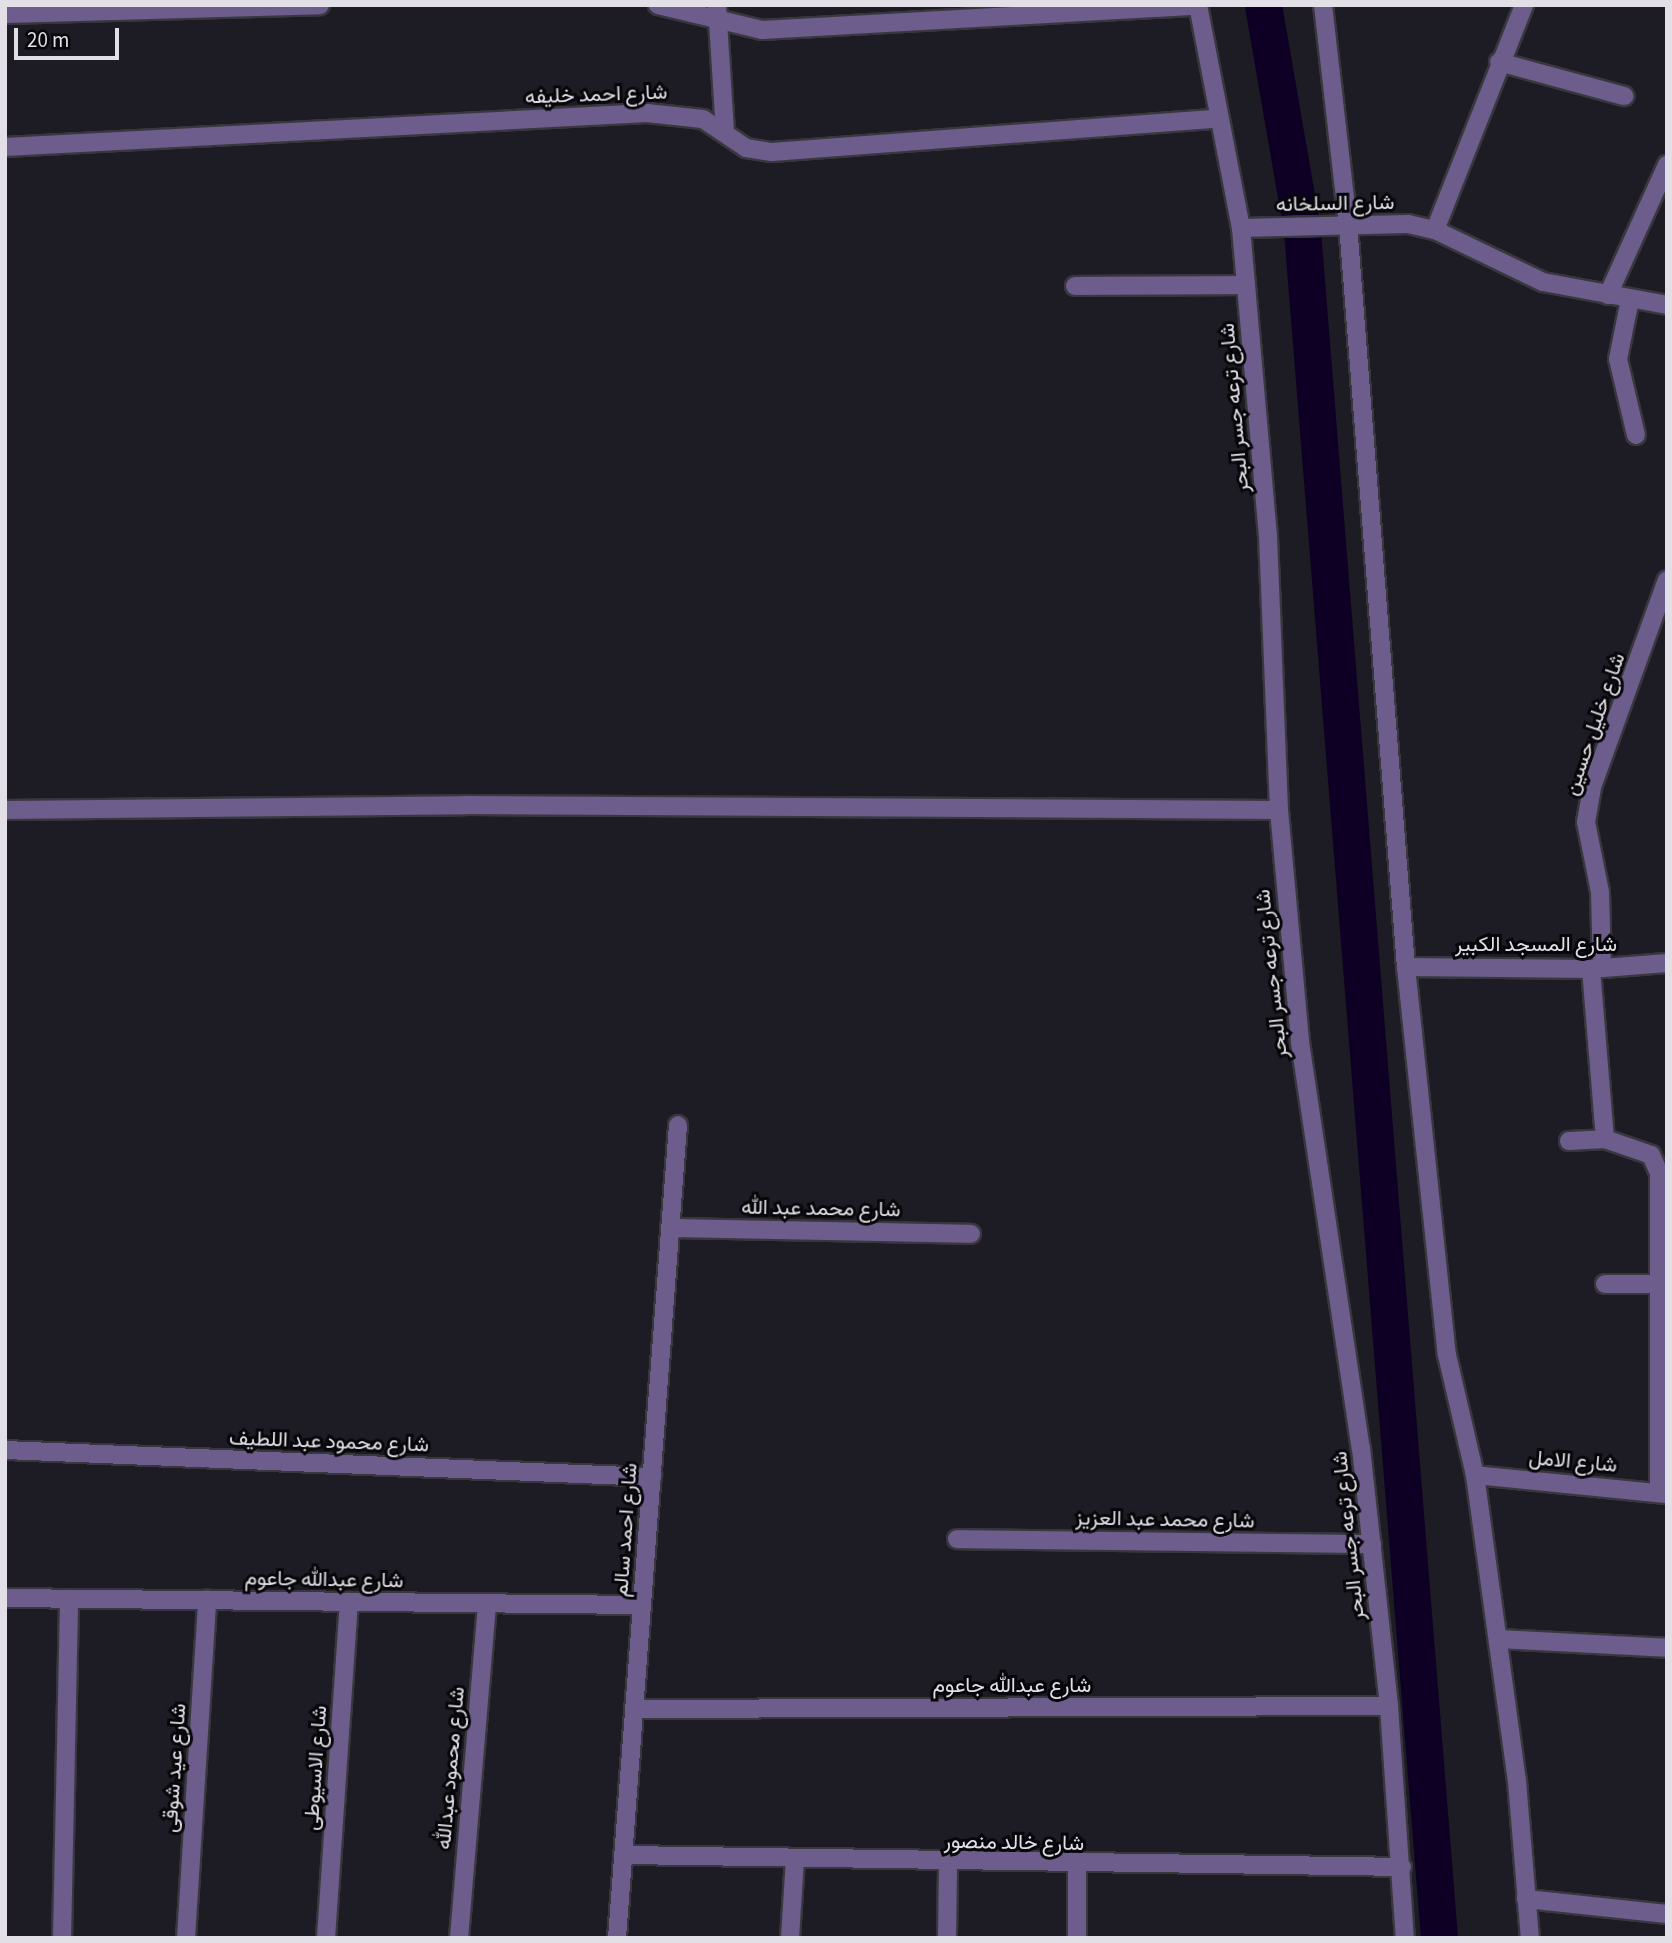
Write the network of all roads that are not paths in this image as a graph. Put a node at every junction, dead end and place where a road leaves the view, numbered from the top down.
1 (320, 5) edge
2 (658, 5) edge
3 (1323, 5) edge
4 (1524, 5) edge
5 (1198, 6) edge
6 (5, 14) edge
7 (717, 14) edge
8 (1500, 62) junction
9 (1624, 96) dead end
10 (1219, 118) junction
11 (725, 132) junction
12 (5, 147) edge
13 (1667, 165) edge
14 (1339, 224) junction
15 (1241, 228) junction
16 (1435, 230) junction
17 (1245, 285) junction
18 (1075, 286) dead end
19 (1608, 295) junction
20 (1629, 299) junction
21 (1667, 305) edge
22 (1636, 435) dead end
23 (1667, 580) edge
24 (5, 810) edge
25 (1279, 810) junction
26 (1667, 962) edge
27 (1406, 967) junction
28 (1597, 969) junction
29 (678, 1125) dead end
30 (1605, 1139) junction
31 (1569, 1141) dead end
32 (670, 1228) junction
33 (971, 1234) dead end
34 (1605, 1284) dead end
35 (1659, 1284) junction
36 (5, 1450) edge
37 (1475, 1475) junction
38 (652, 1477) junction
39 (1663, 1493) edge
40 (957, 1539) dead end
41 (1372, 1544) junction
42 (5, 1598) edge
43 (69, 1599) junction
44 (207, 1600) junction
45 (349, 1602) junction
46 (487, 1603) junction
47 (642, 1605) junction
48 (1498, 1639) junction
49 (1667, 1647) edge
50 (1390, 1706) junction
51 (635, 1709) junction
52 (625, 1855) junction
53 (795, 1859) junction
54 (948, 1863) junction
55 (1077, 1866) junction
56 (1402, 1867) junction
57 (1526, 1899) junction
58 (1667, 1914) edge
59 (61, 1938) edge
60 (186, 1938) edge
61 (326, 1938) edge
62 (459, 1938) edge
63 (617, 1938) edge
64 (790, 1938) edge
65 (947, 1938) edge
66 (1077, 1938) edge
67 (1405, 1938) edge
68 (1530, 1938) edge

1 - 6 street
2 - 7 street
3 - 14 street
4 - 8 street
5 - 7 street
5 - 10 street, شارع ترعه جسر البحر
7 - 11 street
8 - 9 street
8 - 16 street
10 - 11 street, شارع احمد خليفه
10 - 15 street, شارع ترعه جسر البحر
11 - 12 street, شارع احمد خليفه
13 - 19 street
14 - 15 street, شارع السلخانه
14 - 16 street, شارع السلخانه
14 - 27 street
15 - 17 street, شارع ترعه جسر البحر
16 - 19 street, شارع السلخانه
17 - 18 street
17 - 25 street, شارع ترعه جسر البحر
19 - 20 street, شارع السلخانه
20 - 21 street, شارع السلخانه
20 - 22 street
23 - 28 street, شارع خليل حسين
24 - 25 street
25 - 41 street, شارع ترعه جسر البحر
26 - 28 street, شارع المسجد الكبير
27 - 28 street, شارع المسجد الكبير
27 - 37 street
28 - 30 street, شارع خليل حسين
29 - 32 street, شارع احمد سالم
30 - 31 street
30 - 35 street
32 - 33 street, شارع محمد عبد الله
32 - 38 street, شارع احمد سالم
34 - 35 street
35 - 39 street
36 - 38 street, شارع محمود عبد اللطيف
37 - 39 street, شارع الامل
37 - 48 street
38 - 47 street, شارع احمد سالم
40 - 41 street, شارع محمد عبد العزيز
41 - 50 street, شارع ترعه جسر البحر
42 - 43 street, شارع عبدالله جاعوم
43 - 44 street, شارع عبدالله جاعوم
43 - 59 street
44 - 45 street, شارع عبدالله جاعوم
44 - 60 street, شارع عيد شوقى
45 - 46 street, شارع عبدالله جاعوم
45 - 61 street, شارع الاسيوطى
46 - 47 street, شارع عبدالله جاعوم
46 - 62 street, شارع محمود عبدالله
47 - 51 street, شارع احمد سالم
48 - 49 street
48 - 57 street
50 - 51 street, شارع عبدالله جاعوم
50 - 56 street, شارع ترعه جسر البحر
51 - 52 street, شارع احمد سالم
52 - 53 street, شارع خالد منصور
52 - 63 street, شارع احمد سالم
53 - 54 street, شارع خالد منصور
53 - 64 street
54 - 55 street, شارع خالد منصور
54 - 65 street
55 - 56 street, شارع خالد منصور
55 - 66 street
56 - 67 street, شارع ترعه جسر البحر
57 - 58 street
57 - 68 street

